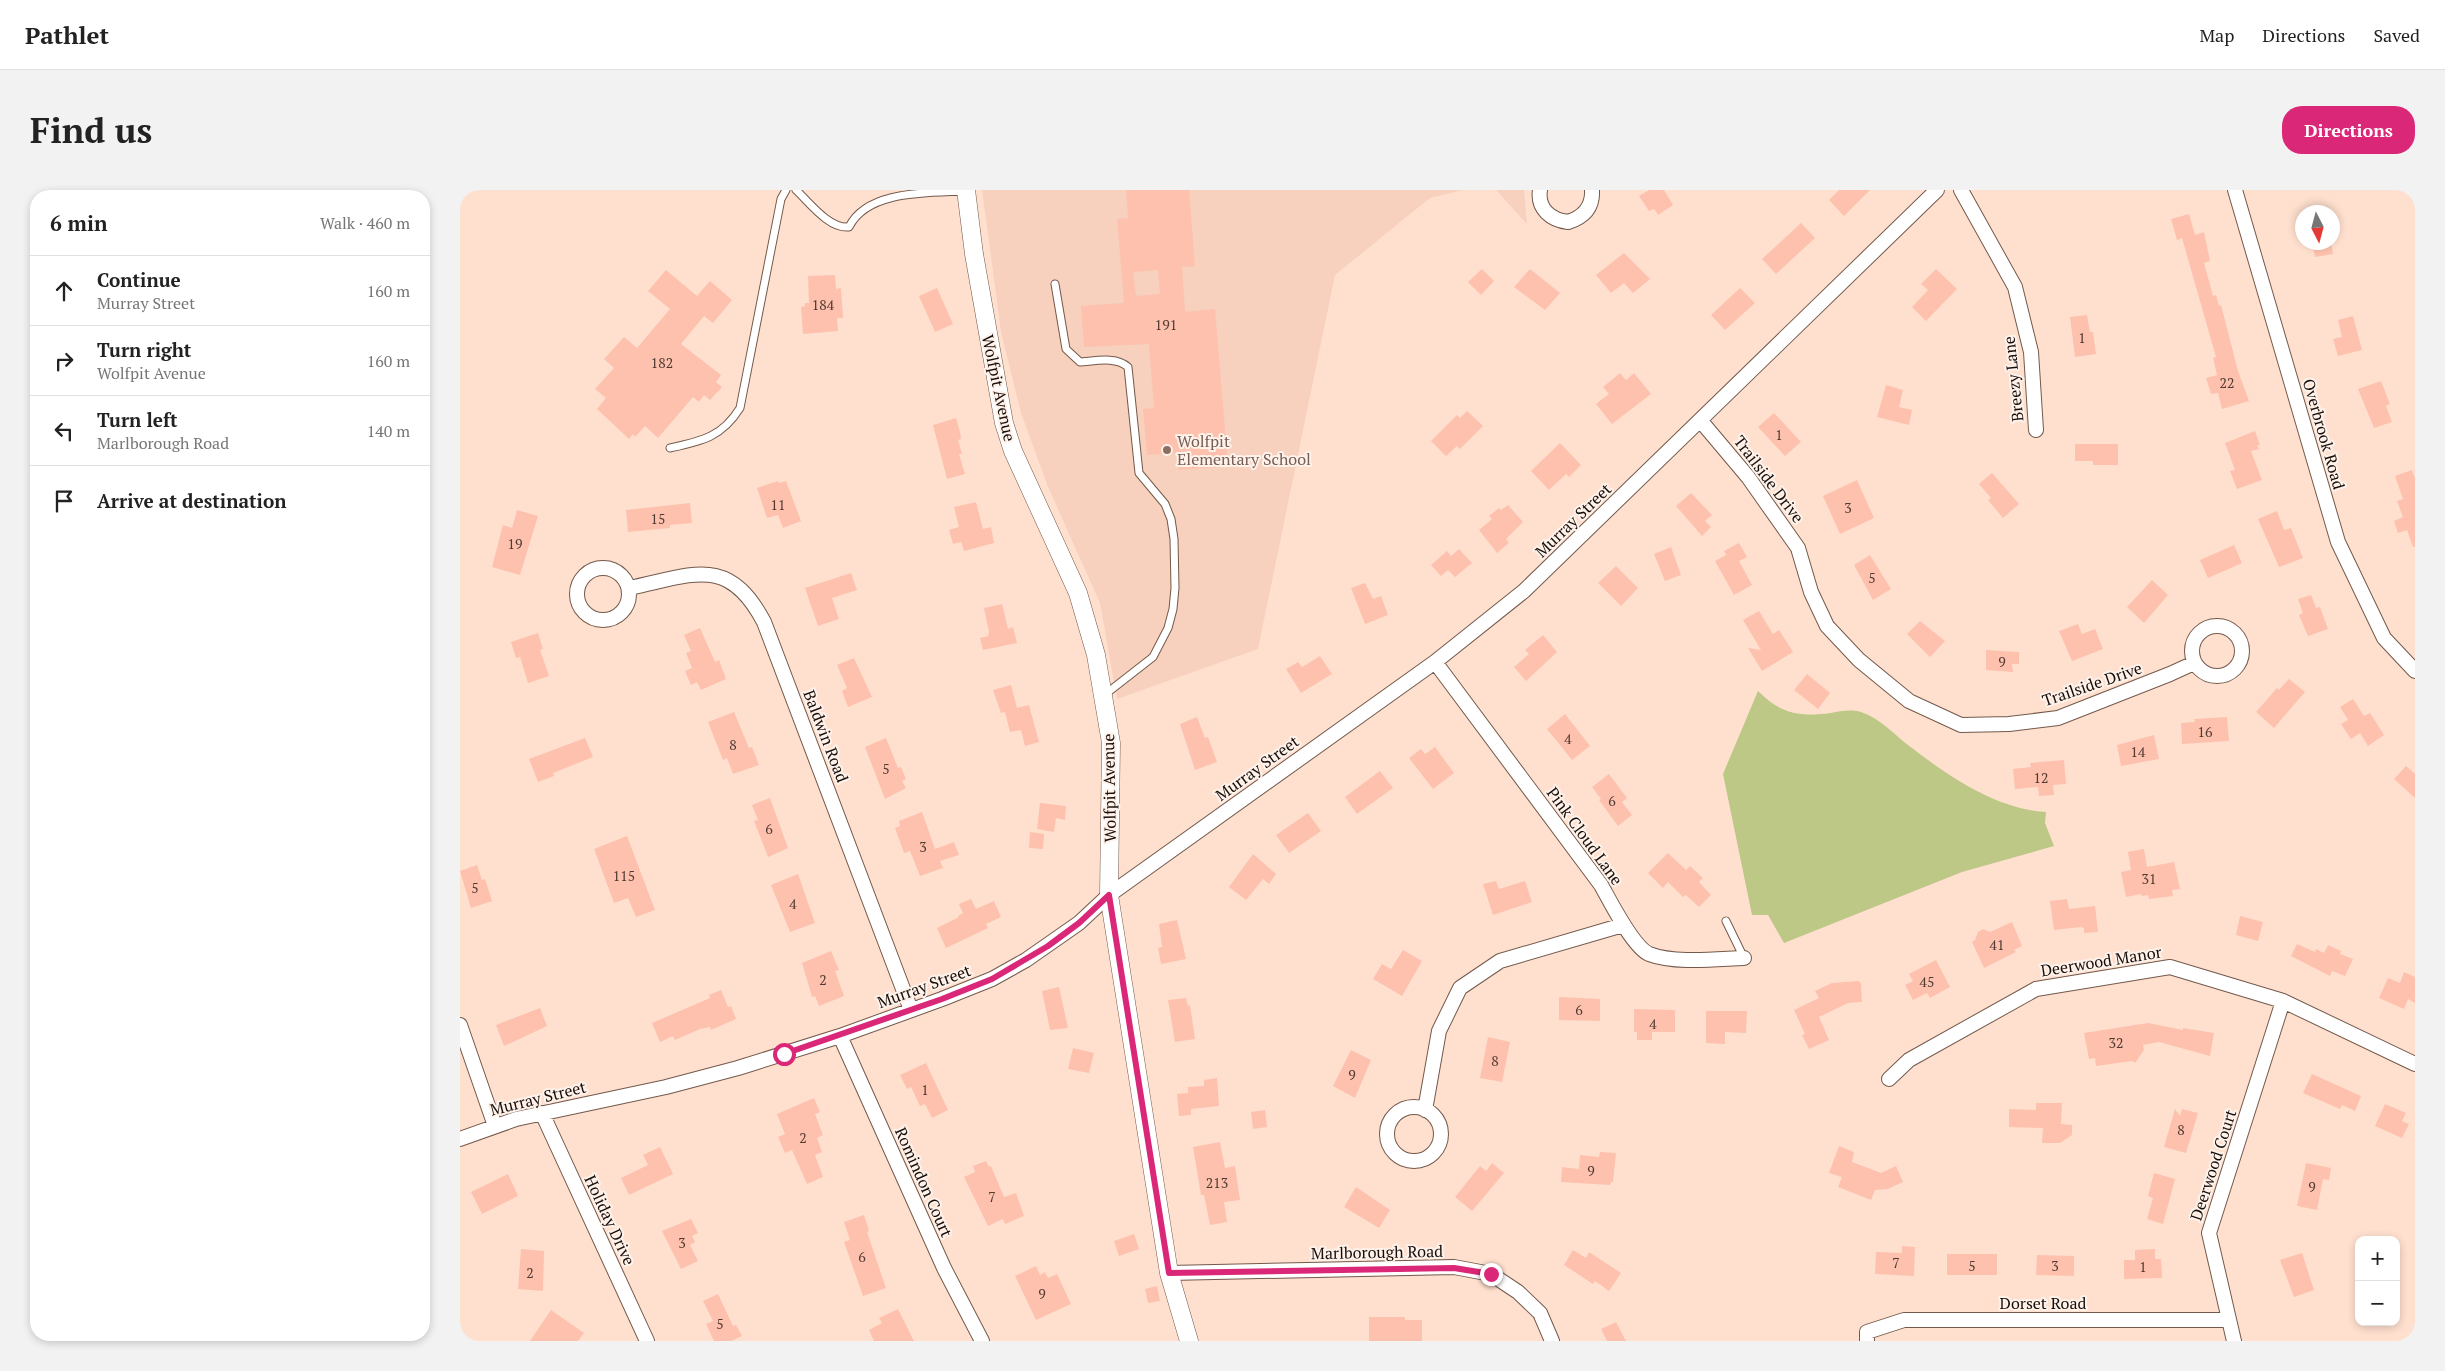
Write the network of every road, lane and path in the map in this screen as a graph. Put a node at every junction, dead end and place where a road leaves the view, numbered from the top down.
1 (786, 190) edge
2 (796, 190) edge
3 (966, 190) edge
4 (1540, 190) edge
5 (1592, 190) edge
6 (1937, 190) edge
7 (1960, 190) edge
8 (2235, 190) edge
9 (1055, 284) dead end
10 (1700, 420) junction
11 (2036, 430) dead end
12 (670, 448) dead end
13 (629, 588) dead end
14 (1435, 662) junction
15 (2194, 663) dead end
16 (2415, 671) edge
17 (1103, 696) junction
18 (1109, 895) junction
19 (1726, 921) dead end
20 (1623, 925) junction
21 (1744, 958) joint
22 (2283, 1002) junction
23 (911, 1010) junction
24 (460, 1025) edge
25 (840, 1036) junction
26 (2415, 1064) edge
27 (1889, 1079) dead end
28 (1425, 1110) dead end
29 (542, 1113) junction
30 (494, 1126) junction
31 (460, 1139) edge
32 (1169, 1273) junction
33 (2229, 1320) junction
34 (647, 1341) edge
35 (982, 1341) edge
36 (1189, 1341) edge
37 (1552, 1341) edge
38 (1867, 1341) edge
39 (2234, 1341) edge

1 - 12 lane
2 - 3 lane
3 - 17 street, Wolfpit Avenue
4 - 5 street
6 - 10 street, Murray Street
7 - 11 street, Breezy Lane
8 - 16 street, Overbrook Road
9 - 17 lane
10 - 14 street, Murray Street
10 - 15 street, Trailside Drive
13 - 23 street, Baldwin Road
14 - 18 street, Murray Street
14 - 20 street, Pink Cloud Lane
17 - 18 street, Wolfpit Avenue
18 - 23 street, Murray Street
18 - 32 street, Wolfpit Avenue
19 - 21 lane
20 - 21 street, Pink Cloud Lane
20 - 28 street
22 - 26 street, Deerwood Manor
22 - 27 street, Deerwood Manor
22 - 33 street, Deerwood Court
23 - 25 street, Murray Street
24 - 30 street
25 - 29 street, Murray Street
25 - 35 street, Romindon Court
29 - 30 street, Murray Street
29 - 34 street, Holiday Drive
30 - 31 street, Murray Street
32 - 36 street, Wolfpit Avenue
32 - 37 street, Marlborough Road
33 - 38 street, Dorset Road
33 - 39 street, Deerwood Court

